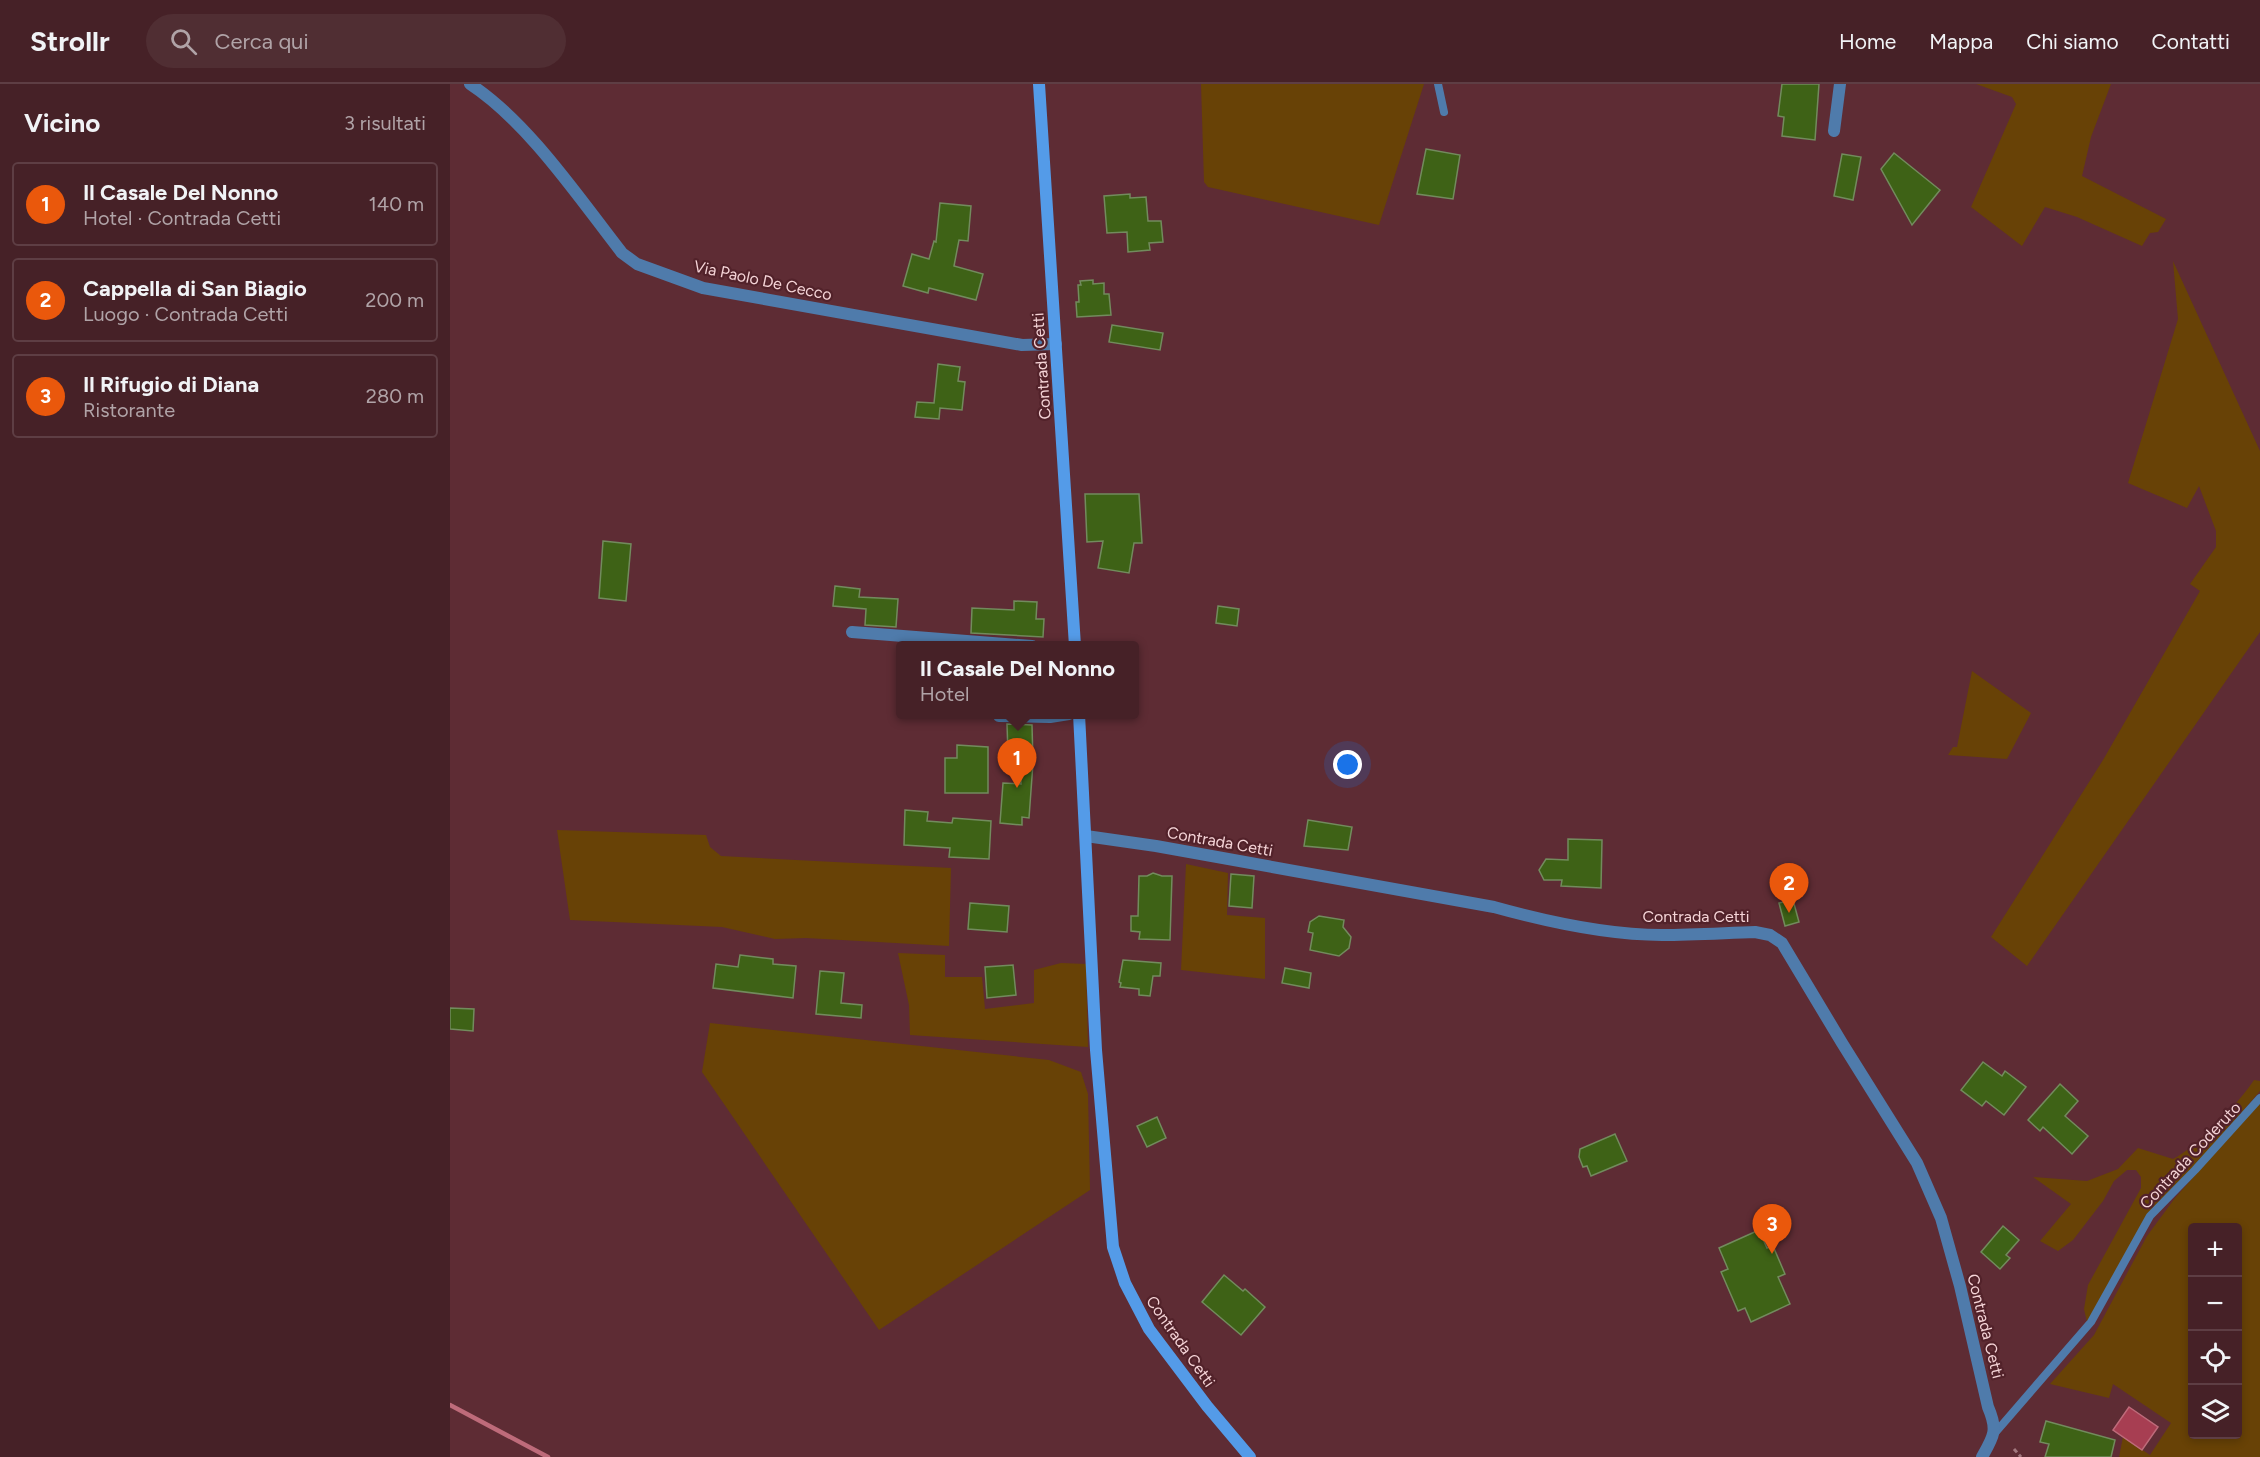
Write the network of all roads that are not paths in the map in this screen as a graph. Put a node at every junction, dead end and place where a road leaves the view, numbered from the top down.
1 (470, 84) edge
2 (1039, 84) edge
3 (1438, 84) edge
4 (1840, 84) edge
5 (1444, 112) dead end
6 (1834, 131) dead end
7 (1056, 344) junction
8 (852, 632) dead end
9 (977, 641) edge
10 (1075, 641) edge
11 (1079, 719) edge
12 (1086, 836) junction
13 (2260, 1098) edge
14 (1995, 1434) junction
15 (1250, 1457) edge
16 (1982, 1457) edge

1 - 7 street, Via Paolo De Cecco
2 - 7 main road, Contrada Cetti
3 - 5 lane
4 - 6 street
7 - 10 main road, Contrada Cetti
8 - 9 street
11 - 12 main road, Contrada Cetti
12 - 14 street, Contrada Cetti
12 - 15 main road, Contrada Cetti
13 - 14 lane, Contrada Coderuto
14 - 16 street

